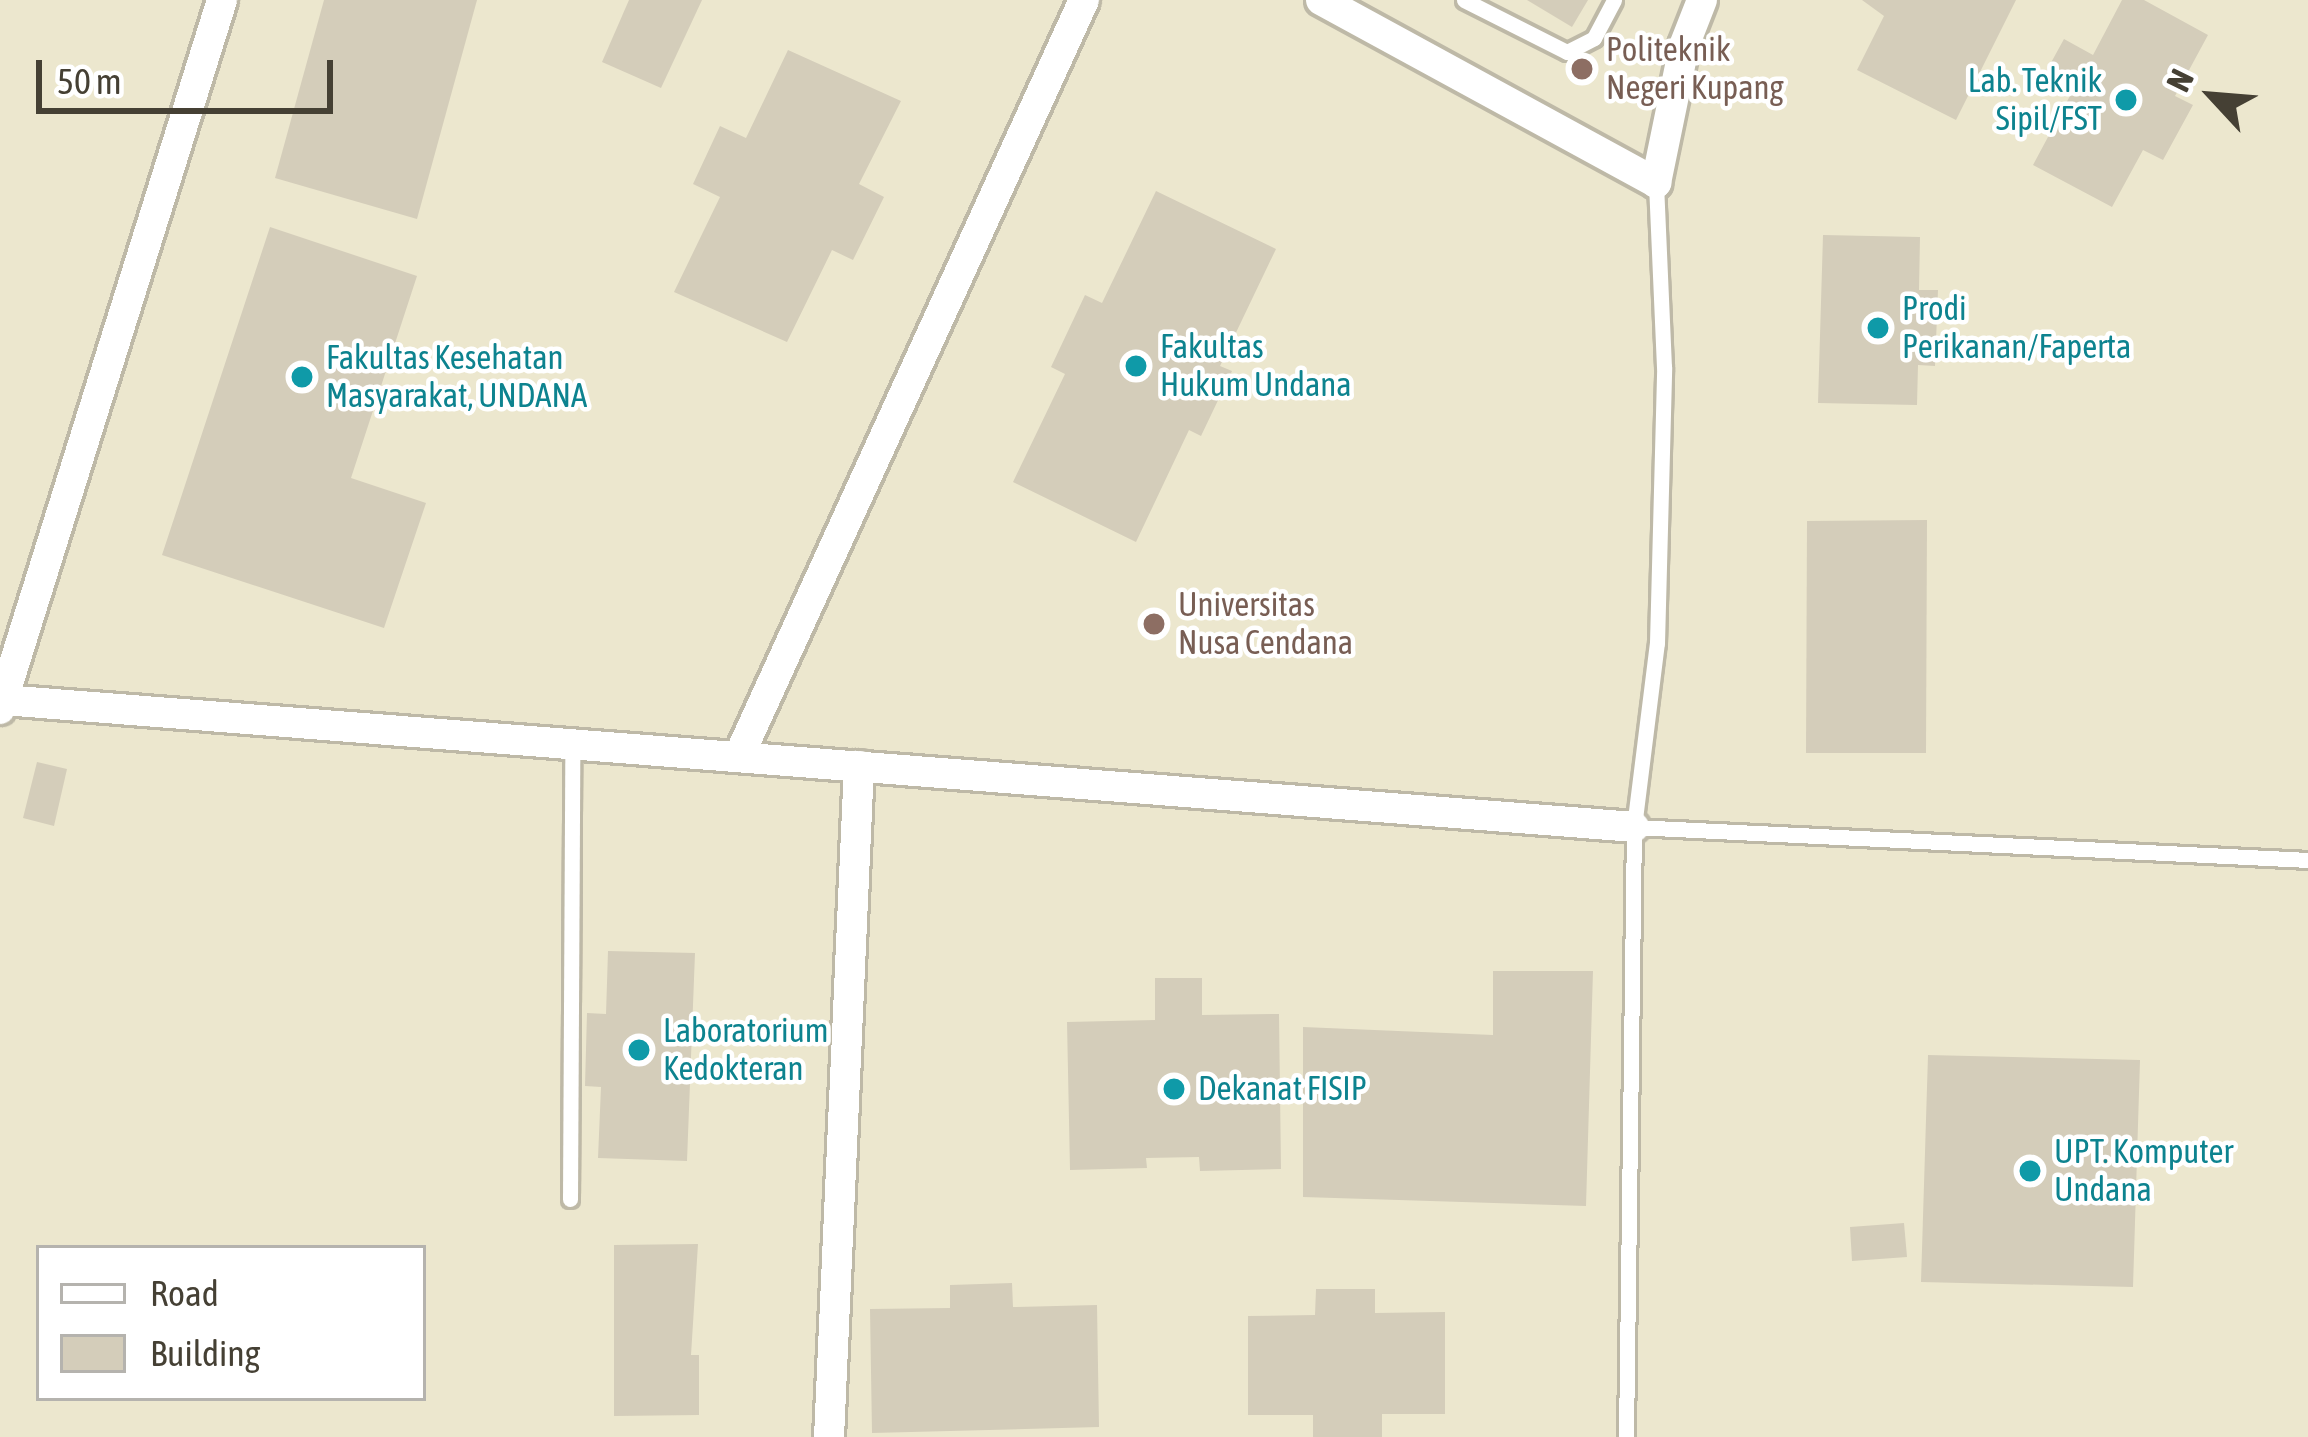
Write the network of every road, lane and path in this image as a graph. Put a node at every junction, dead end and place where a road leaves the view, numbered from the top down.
1 (222, 0) edge
2 (1084, 0) edge
3 (1322, 0) edge
4 (1464, 0) edge
5 (1615, 0) edge
6 (1702, 0) edge
7 (1656, 183) junction
8 (2, 705) edge
9 (572, 746) junction
10 (739, 756) junction
11 (859, 766) junction
12 (1634, 826) junction
13 (2308, 860) edge
14 (570, 1199) dead end
15 (829, 1437) edge
16 (1626, 1437) edge

1 - 8 street
2 - 10 street
3 - 7 street
4 - 5 lane
6 - 7 street
7 - 12 lane
8 - 9 street
9 - 10 street
9 - 14 lane
10 - 11 street
11 - 12 street
11 - 15 street
12 - 13 lane
12 - 16 lane

